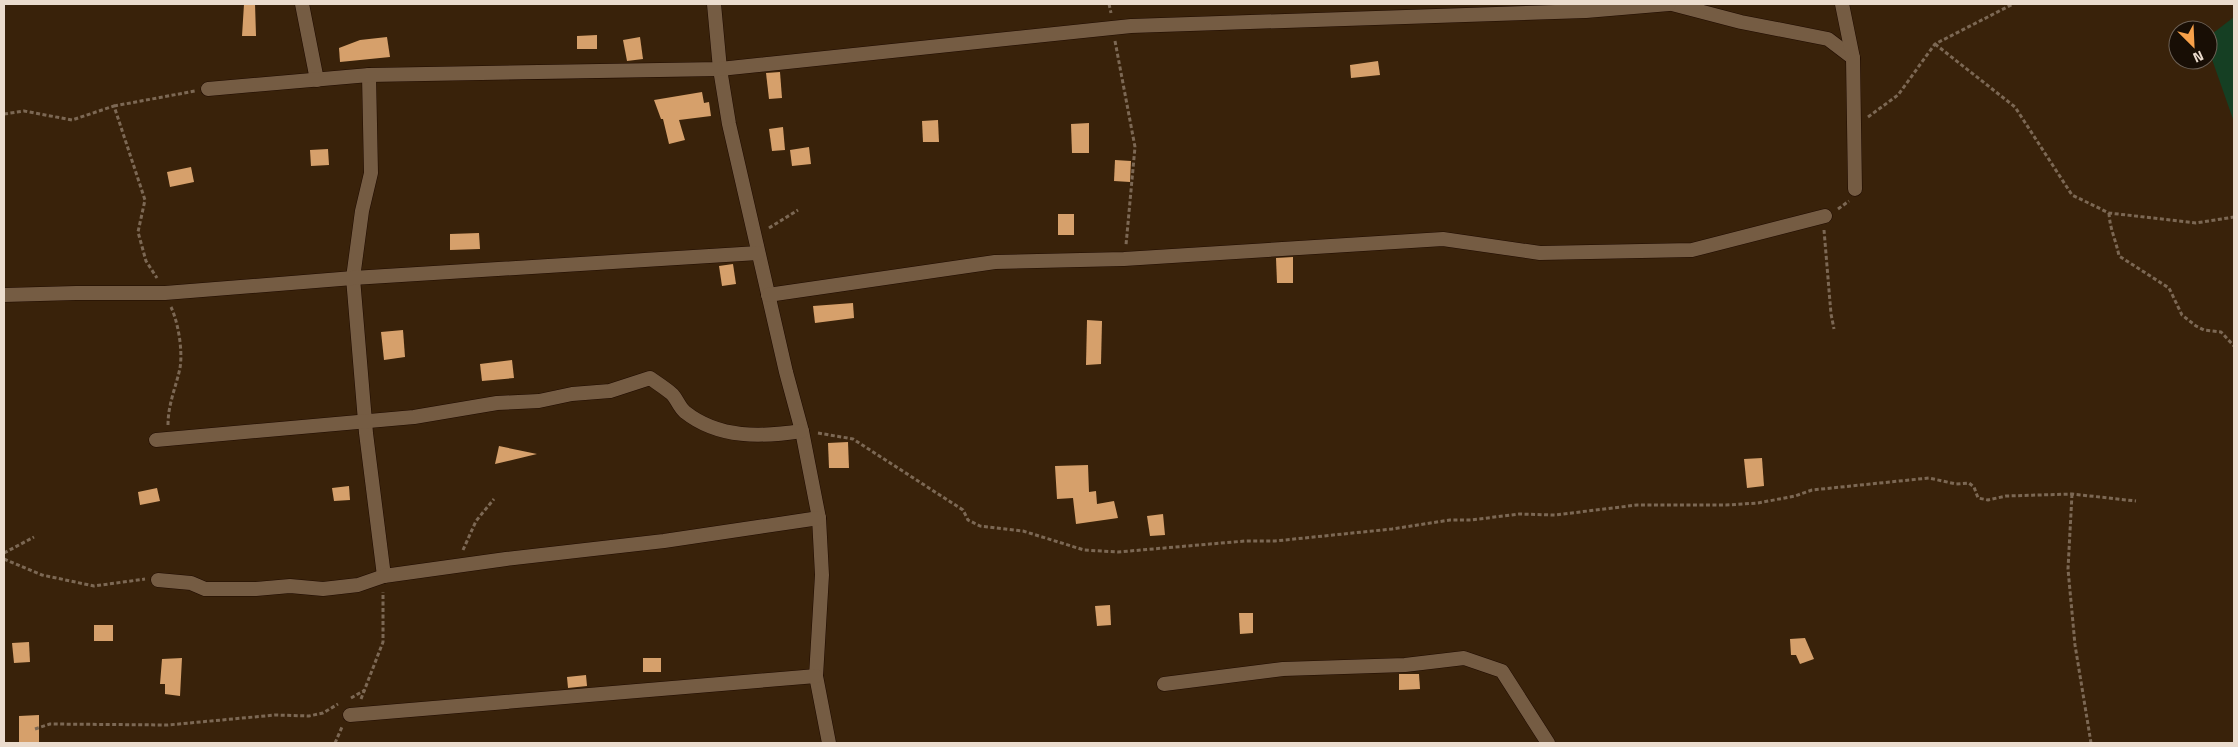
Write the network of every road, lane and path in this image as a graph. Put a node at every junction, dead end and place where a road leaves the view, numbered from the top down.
1 (302, 4) edge
2 (714, 4) edge
3 (1109, 4) edge
4 (1670, 4) edge
5 (1842, 4) edge
6 (2013, 4) edge
7 (1113, 28) junction
8 (1935, 44) junction
9 (1853, 58) junction
10 (720, 70) junction
11 (369, 75) junction
12 (317, 80) junction
13 (208, 89) joint
14 (114, 106) junction
15 (4, 114) edge
16 (1854, 124) junction
17 (1855, 189) joint
18 (798, 210) dead end
19 (2109, 213) junction
20 (1825, 216) junction
21 (2234, 218) edge
22 (754, 234) junction
23 (758, 253) junction
24 (1124, 259) junction
25 (354, 278) junction
26 (165, 293) junction
27 (768, 295) junction
28 (4, 296) edge
29 (1834, 328) dead end
30 (2234, 346) edge
31 (365, 420) junction
32 (802, 431) junction
33 (160, 440) joint
34 (2072, 494) junction
35 (494, 499) dead end
36 (2136, 501) dead end
37 (819, 518) junction
38 (34, 537) dead end
39 (4, 553) edge
40 (4, 559) edge
41 (455, 567) junction
42 (384, 576) junction
43 (158, 580) joint
44 (816, 676) junction
45 (1164, 684) dead end
46 (366, 690) junction
47 (350, 715) junction
48 (35, 729) dead end
49 (334, 743) edge
50 (829, 743) edge
51 (1548, 743) edge
52 (2091, 743) edge

1 - 12 street
2 - 10 street
3 - 7 path
4 - 7 street
4 - 9 street
5 - 9 street
6 - 8 path
7 - 10 street
7 - 24 path
8 - 16 path
8 - 19 path
9 - 16 street
10 - 11 street
10 - 22 street
11 - 12 street
11 - 25 street
12 - 13 street
13 - 14 path
14 - 15 path
14 - 26 path
16 - 17 street
17 - 20 path
18 - 22 path
19 - 21 path
19 - 30 path
20 - 24 street
20 - 29 path
22 - 23 street
23 - 25 street
23 - 27 street
24 - 27 street
25 - 26 street
25 - 31 street
26 - 28 street
26 - 33 path
27 - 32 street
31 - 32 street
31 - 33 street
31 - 42 street
32 - 34 path
32 - 37 street
34 - 36 path
34 - 52 path
35 - 41 path
37 - 41 street
37 - 44 street
38 - 39 path
40 - 43 path
41 - 42 street
42 - 43 street
42 - 46 path
44 - 47 street
44 - 50 street
45 - 51 street
46 - 47 path
46 - 48 path
47 - 49 path

